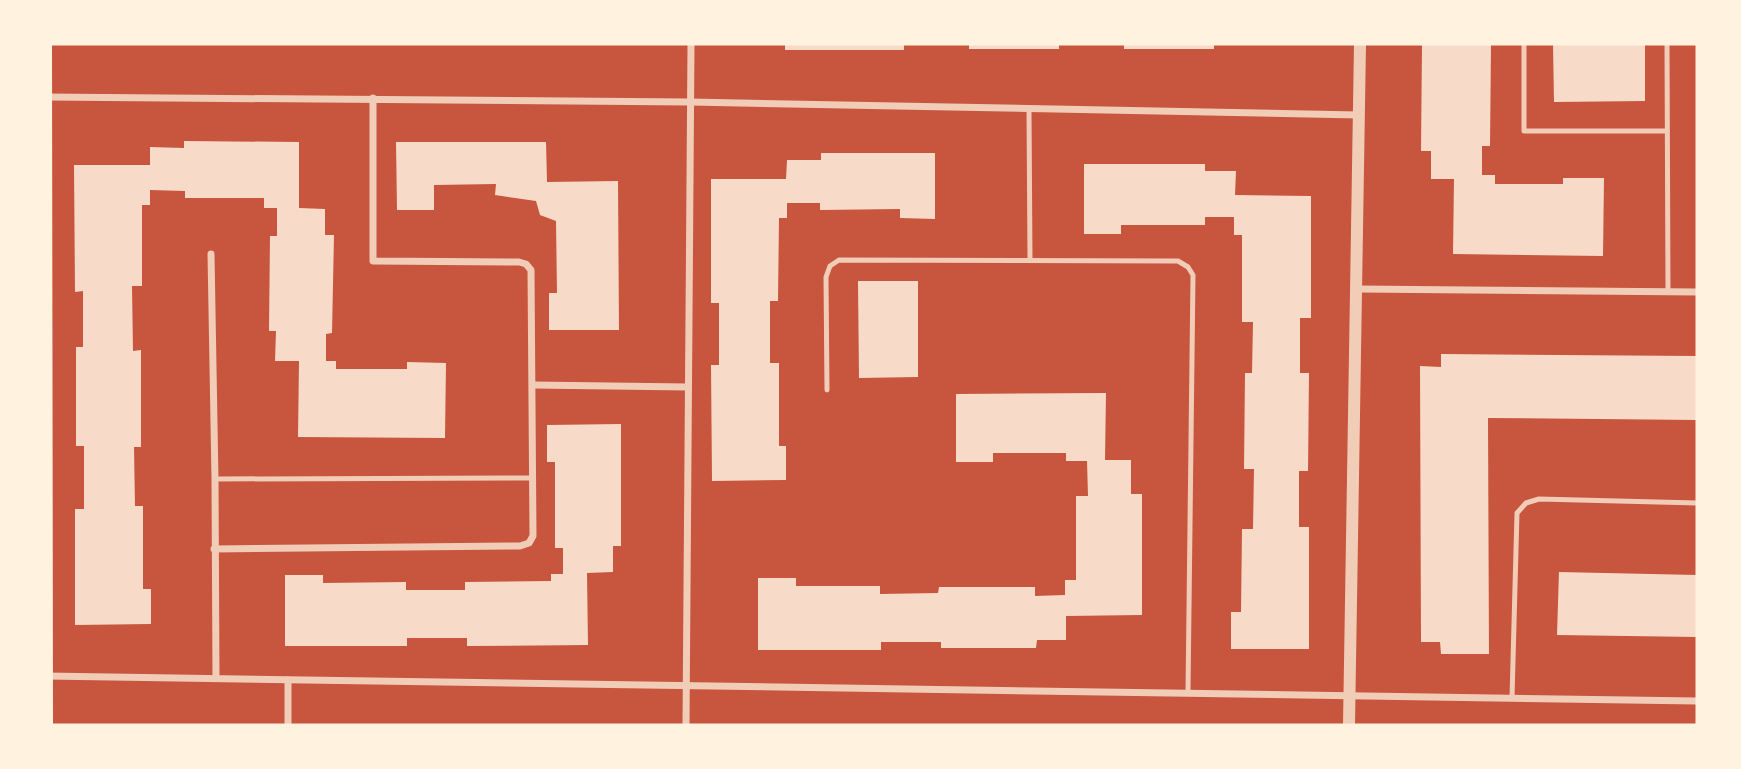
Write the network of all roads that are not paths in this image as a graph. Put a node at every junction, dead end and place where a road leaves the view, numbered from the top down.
1 (45, 44) edge
2 (691, 44) edge
3 (1360, 44) edge
4 (1524, 44) edge
5 (1667, 44) edge
6 (45, 97) edge
7 (373, 98) junction
8 (690, 102) junction
9 (1029, 110) junction
10 (1359, 115) junction
11 (1667, 131) junction
12 (211, 254) dead end
13 (1030, 260) junction
14 (1358, 289) junction
15 (1668, 292) junction
16 (1697, 292) edge
17 (44, 355) edge
18 (533, 385) junction
19 (688, 387) junction
20 (827, 390) dead end
21 (533, 478) junction
22 (215, 479) junction
23 (1697, 503) edge
24 (214, 549) junction
25 (45, 676) edge
26 (216, 678) junction
27 (289, 680) junction
28 (686, 686) junction
29 (1188, 692) junction
30 (1350, 695) junction
31 (1512, 698) junction
32 (1697, 701) edge
33 (46, 725) edge
34 (288, 725) edge
35 (686, 725) edge
36 (1349, 725) edge

1 - 6 main road
2 - 8 street
3 - 10 street
4 - 11 lane
5 - 11 lane
6 - 7 street
6 - 17 main road
7 - 8 street
7 - 18 street
8 - 9 street
8 - 19 street
9 - 10 street
9 - 13 lane
10 - 14 street
11 - 15 lane
12 - 22 street
13 - 20 lane
13 - 29 lane
14 - 15 street
14 - 30 street
15 - 16 street
17 - 25 main road
18 - 19 street
18 - 21 street
19 - 28 street
21 - 22 lane
21 - 24 street
22 - 24 street
23 - 31 lane
24 - 26 street
25 - 26 street
25 - 33 main road
26 - 27 street
27 - 28 street
27 - 34 street
28 - 29 street
28 - 35 street
29 - 30 street
30 - 31 street
30 - 36 street
31 - 32 street

